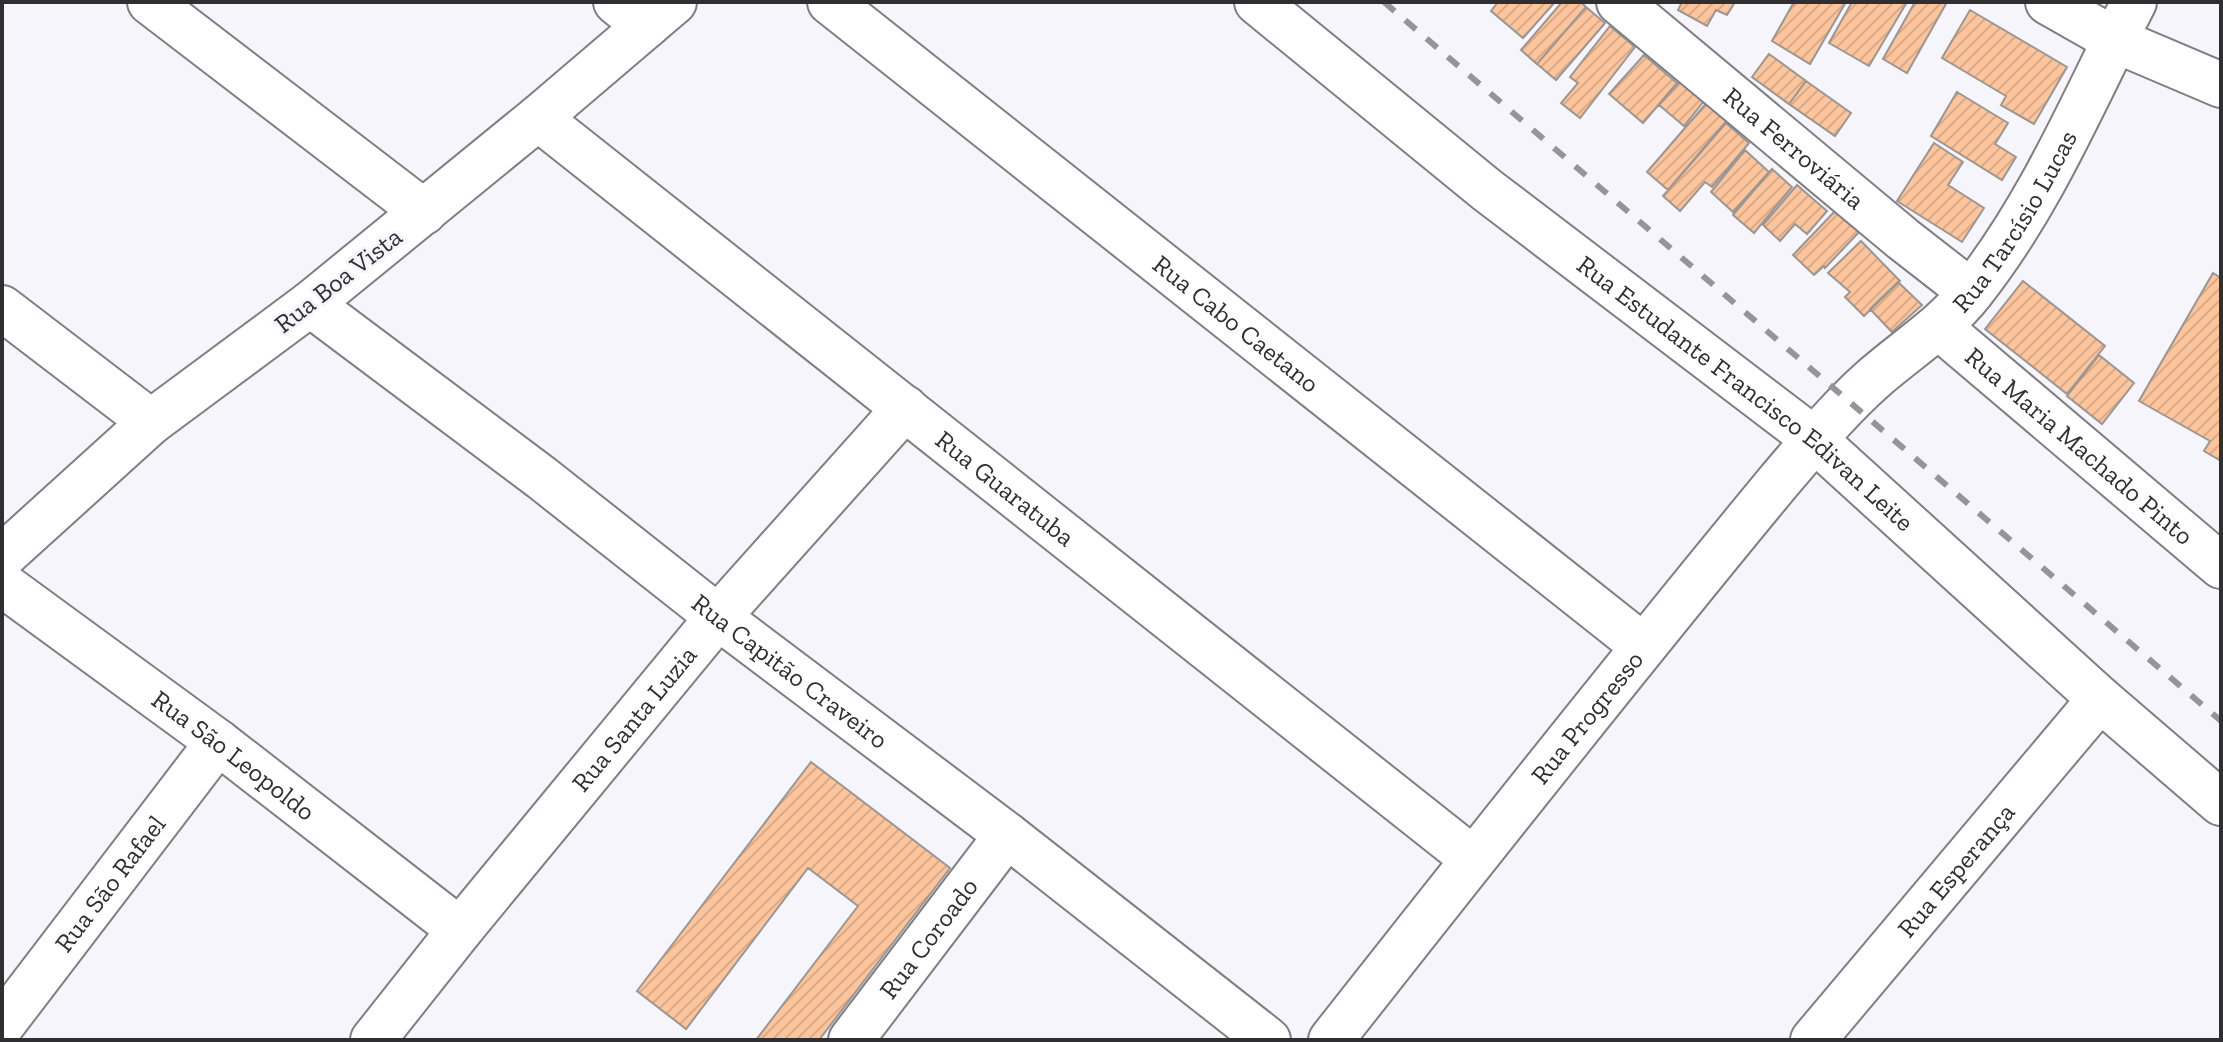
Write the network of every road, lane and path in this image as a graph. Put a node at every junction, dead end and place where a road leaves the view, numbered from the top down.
1 (150, 2) edge
2 (830, 2) edge
3 (1257, 2) edge
4 (1619, 2) edge
5 (2048, 2) edge
6 (645, 10) edge
7 (2124, 21) edge
8 (2221, 85) edge
9 (538, 118) junction
10 (424, 212) junction
11 (1971, 292) junction
12 (310, 304) junction
13 (2, 308) edge
14 (1939, 327) junction
15 (1848, 401) joint
16 (905, 408) junction
17 (151, 422) junction
18 (1814, 439) junction
19 (2, 557) edge
20 (2221, 566) edge
21 (2, 584) edge
22 (718, 617) junction
23 (1643, 646) junction
24 (2100, 699) junction
25 (218, 742) junction
26 (2221, 803) edge
27 (1007, 835) junction
28 (1473, 859) junction
29 (460, 930) junction
30 (2, 1025) edge
31 (373, 1040) edge
32 (851, 1040) edge
33 (1268, 1040) edge
34 (1331, 1040) edge
35 (1813, 1040) edge

1 - 10 street
2 - 23 street, Rua Cabo Caetano
3 - 18 street, Rua Estudante Francisco Edivan Leite
4 - 11 street, Rua Ferroviária
5 - 7 street
6 - 9 street, Rua Boa Vista
7 - 8 street
7 - 11 street, Rua Tarcísio Lucas
9 - 10 street, Rua Boa Vista
9 - 16 street, Rua Guaratuba
10 - 12 street, Rua Boa Vista
11 - 14 street, Rua Tarcísio Lucas
12 - 17 street, Rua Boa Vista
12 - 22 street, Rua Capitão Craveiro
13 - 17 street
14 - 15 street, Rua Tarcísio Lucas
14 - 20 street, Rua Maria Machado Pinto
15 - 18 street, Rua Progresso
16 - 22 street, Rua Santa Luzia
16 - 28 street, Rua Guaratuba
17 - 19 street, Rua Boa Vista
18 - 23 street, Rua Progresso
18 - 24 street, Rua Estudante Francisco Edivan Leite
21 - 25 street, Rua São Leopoldo
22 - 27 street, Rua Capitão Craveiro
22 - 29 street, Rua Santa Luzia
23 - 28 street, Rua Progresso
24 - 26 street, Rua Estudante Francisco Edivan Leite
24 - 35 street, Rua Esperança
25 - 29 street, Rua São Leopoldo
25 - 30 street, Rua São Rafael
27 - 32 street, Rua Coroado
27 - 33 street, Rua Capitão Craveiro
28 - 34 street, Rua Progresso
29 - 31 street, Rua Santa Luzia

